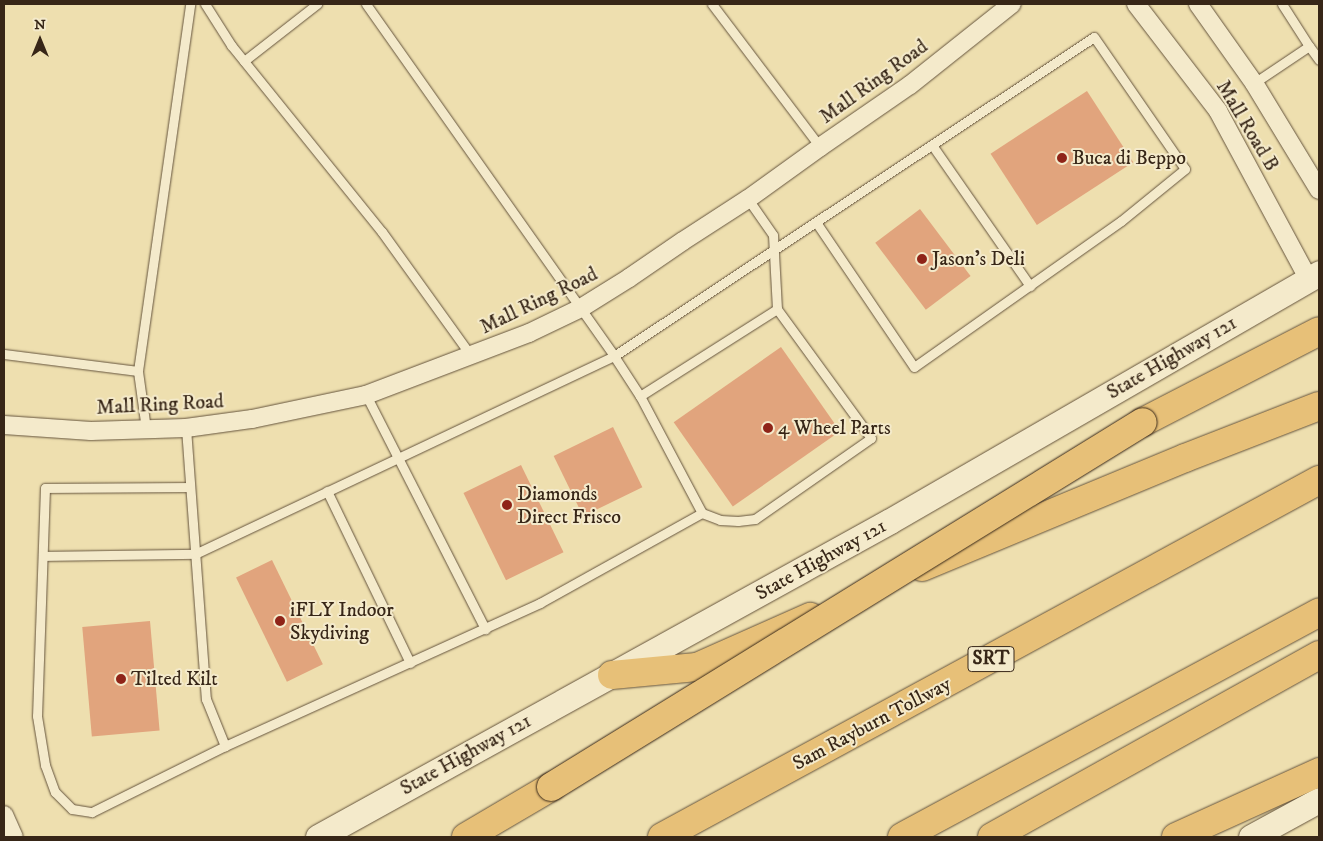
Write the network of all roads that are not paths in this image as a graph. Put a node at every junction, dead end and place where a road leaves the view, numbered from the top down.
1 (190, 4) edge
2 (205, 4) edge
3 (317, 4) edge
4 (366, 4) edge
5 (712, 4) edge
6 (1012, 4) edge
7 (1136, 4) edge
8 (1198, 4) edge
9 (1282, 4) edge
10 (1309, 46) junction
11 (1319, 60) edge
12 (244, 61) junction
13 (1254, 83) junction
14 (932, 145) junction
15 (820, 147) junction
16 (1319, 190) edge
17 (748, 200) junction
18 (816, 222) junction
19 (774, 250) junction
20 (1314, 276) edge
21 (1030, 286) junction
22 (581, 308) junction
23 (777, 309) junction
24 (1319, 330) edge
25 (4, 354) edge
26 (472, 356) junction
27 (614, 356) junction
28 (138, 371) junction
29 (366, 395) junction
30 (640, 396) junction
31 (1319, 406) edge
32 (4, 425) edge
33 (186, 428) junction
34 (146, 429) junction
35 (399, 457) junction
36 (1319, 480) edge
37 (190, 487) junction
38 (327, 491) junction
39 (702, 513) junction
40 (195, 554) junction
41 (42, 556) junction
42 (1319, 612) edge
43 (485, 629) junction
44 (1319, 655) edge
45 (410, 663) junction
46 (612, 675) junction
47 (225, 746) junction
48 (1319, 772) edge
49 (1319, 800) edge
50 (4, 815) edge
51 (14, 837) edge
52 (318, 837) edge
53 (466, 837) edge
54 (662, 837) edge
55 (902, 837) edge
56 (992, 837) edge
57 (1176, 837) edge
58 (1251, 837) edge

1 - 28 lane
2 - 12 lane
3 - 12 lane
4 - 22 lane
5 - 15 lane
6 - 15 street, Mall Ring Road
7 - 20 street, Mall Road B
8 - 13 street, Mall Road B
9 - 10 lane
10 - 11 lane
10 - 13 lane
12 - 26 lane
13 - 16 street, Mall Road B
14 - 18 lane
14 - 21 lane
14 - 21 lane
15 - 17 street, Mall Ring Road
17 - 19 lane
17 - 22 street, Mall Ring Road
18 - 19 lane
18 - 21 lane
19 - 23 lane
19 - 27 lane
20 - 46 main road, State Highway 121
22 - 26 street, Mall Ring Road
22 - 27 lane
23 - 30 lane
23 - 39 lane
24 - 53 highway, bridge
25 - 28 lane
26 - 29 street, Mall Ring Road
27 - 30 lane
27 - 35 lane
28 - 34 lane
29 - 33 street, Mall Ring Road
29 - 35 lane
30 - 39 lane
31 - 46 highway
32 - 34 street, Mall Ring Road
33 - 34 street, Mall Ring Road
33 - 37 lane
35 - 38 lane
35 - 43 lane
36 - 54 highway, Sam Rayburn Tollway / SRT
37 - 40 lane
37 - 41 lane
38 - 40 lane
38 - 45 lane
39 - 43 lane
40 - 41 lane
40 - 47 lane
41 - 47 lane
42 - 55 highway
43 - 45 lane
44 - 56 highway
45 - 47 lane
46 - 52 main road, State Highway 121
48 - 57 highway
49 - 58 main road
50 - 51 street

